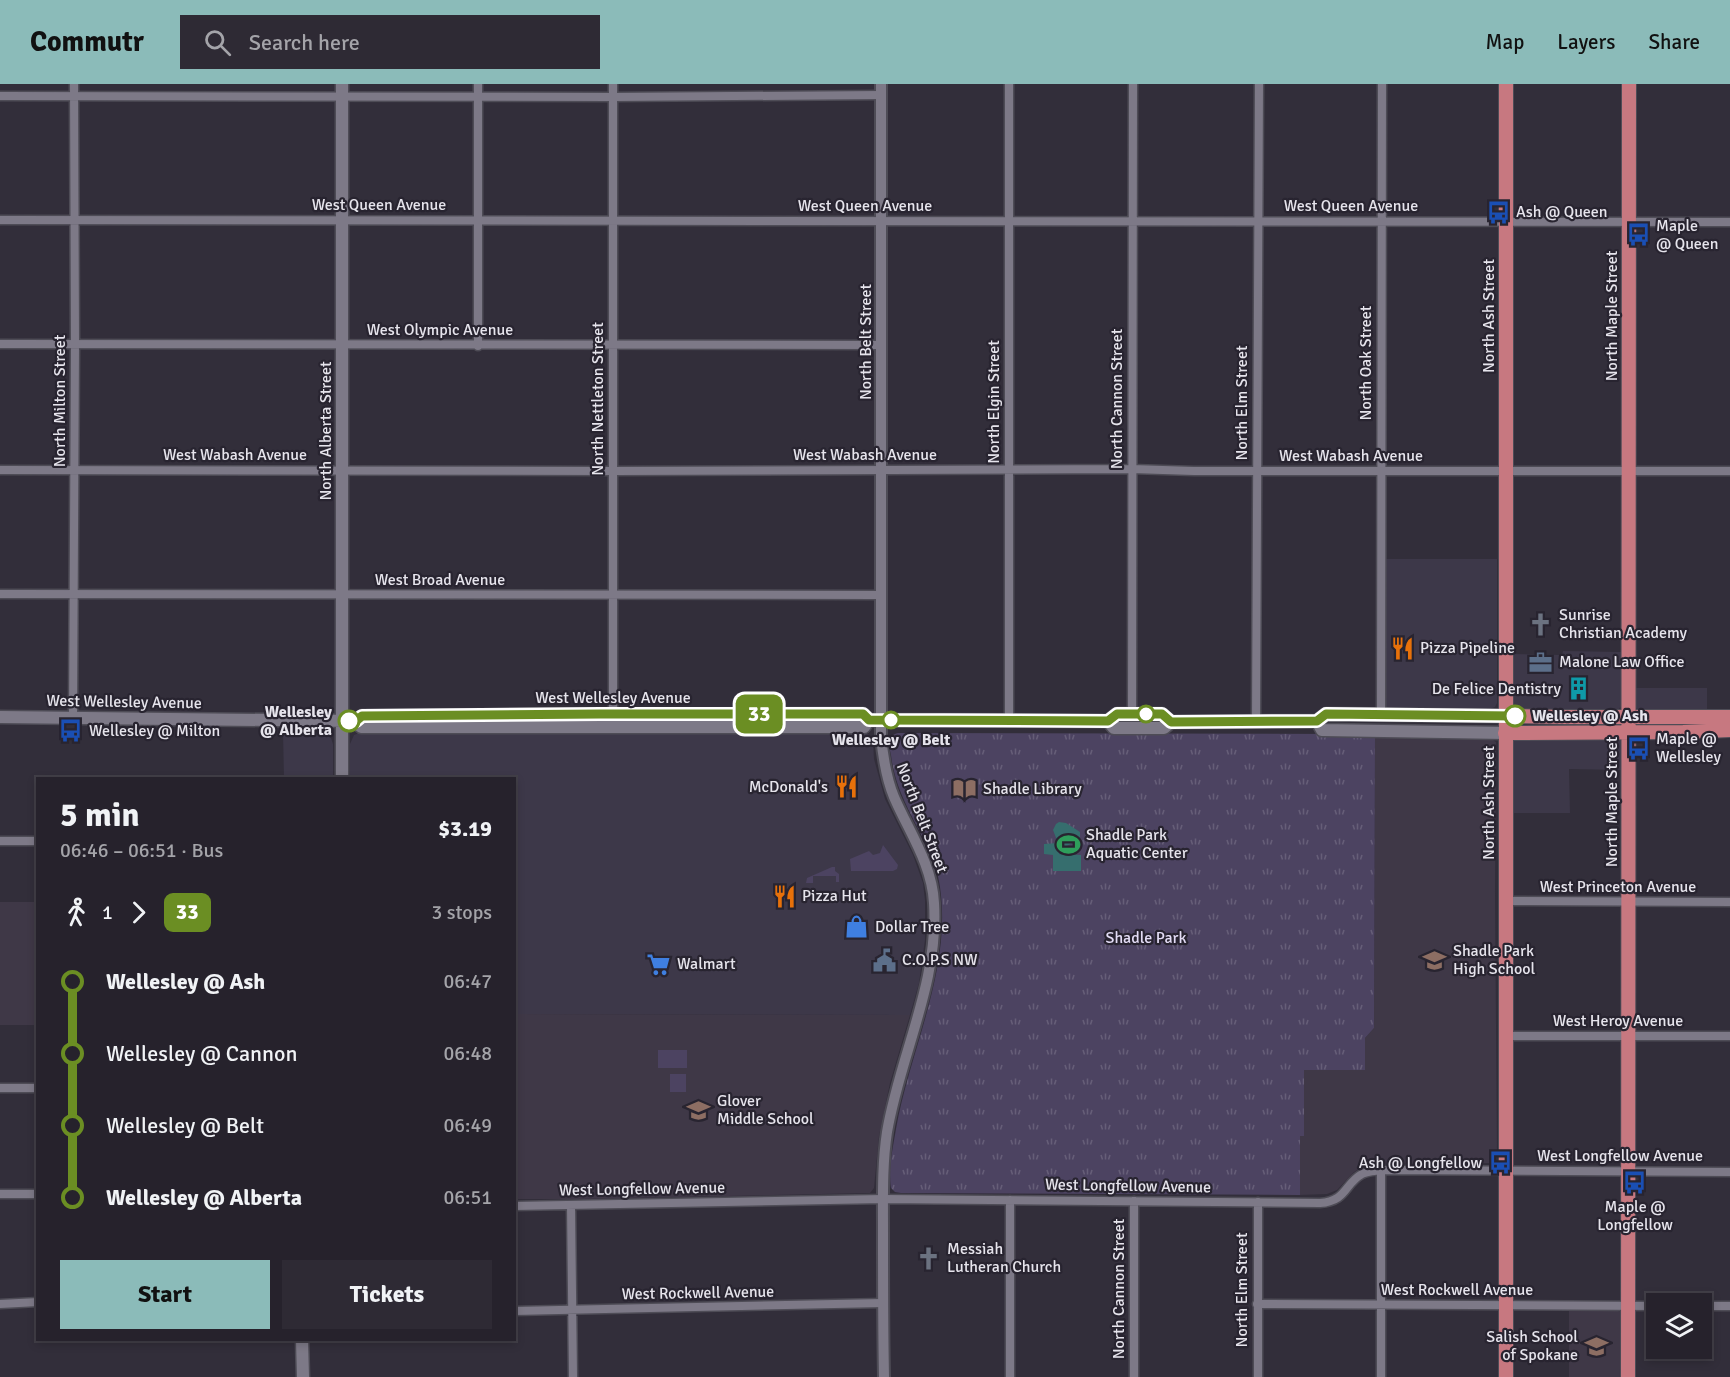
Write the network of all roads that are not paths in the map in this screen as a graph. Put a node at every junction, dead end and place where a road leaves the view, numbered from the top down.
1 (74, 84) edge
2 (478, 84) edge
3 (613, 84) edge
4 (1009, 84) edge
5 (1133, 84) edge
6 (1259, 84) edge
7 (1382, 84) edge
8 (1506, 84) edge
9 (1629, 84) edge
10 (342, 90) edge
11 (881, 90) edge
12 (0, 96) edge
13 (74, 96) junction
14 (478, 96) junction
15 (613, 97) junction
16 (0, 220) edge
17 (74, 220) junction
18 (343, 220) junction
19 (880, 220) junction
20 (1009, 220) junction
21 (1132, 220) junction
22 (478, 221) junction
23 (1259, 221) junction
24 (1382, 221) junction
25 (612, 222) junction
26 (1506, 222) junction
27 (1629, 222) junction
28 (1730, 222) edge
29 (0, 344) edge
30 (75, 344) junction
31 (343, 345) junction
32 (881, 345) junction
33 (478, 346) junction
34 (613, 346) junction
35 (1132, 469) junction
36 (0, 470) edge
37 (74, 470) junction
38 (342, 470) junction
39 (881, 470) junction
40 (1009, 470) junction
41 (613, 471) junction
42 (1257, 471) junction
43 (1381, 471) junction
44 (1505, 471) junction
45 (1629, 471) junction
46 (1730, 471) edge
47 (0, 594) edge
48 (73, 595) junction
49 (342, 595) junction
50 (880, 595) junction
51 (612, 596) junction
52 (516, 714) junction
53 (588, 714) junction
54 (612, 714) junction
55 (1132, 714) junction
56 (1381, 714) junction
57 (1505, 716) junction
58 (0, 717) edge
59 (1628, 717) junction
60 (1730, 717) edge
61 (73, 718) junction
62 (875, 720) junction
63 (342, 721) junction
64 (356, 721) junction
65 (1009, 721) junction
66 (1108, 721) junction
67 (1171, 722) junction
68 (1256, 722) junction
69 (1319, 726) junction
70 (548, 728) junction
71 (1730, 730) edge
72 (1629, 732) junction
73 (1505, 733) junction
74 (342, 777) edge
75 (0, 841) edge
76 (36, 841) edge
77 (1506, 901) junction
78 (1628, 902) junction
79 (1730, 902) edge
80 (1506, 1036) junction
81 (1628, 1036) junction
82 (1730, 1036) edge
83 (0, 1088) edge
84 (36, 1088) edge
85 (1381, 1170) junction
86 (1505, 1171) junction
87 (1628, 1171) junction
88 (1730, 1172) edge
89 (0, 1194) edge
90 (36, 1194) edge
91 (883, 1199) junction
92 (1010, 1200) junction
93 (1134, 1201) junction
94 (1257, 1202) junction
95 (516, 1206) edge
96 (571, 1206) junction
97 (36, 1302) edge
98 (883, 1303) junction
99 (0, 1304) edge
100 (1257, 1304) junction
101 (1380, 1305) junction
102 (1506, 1305) junction
103 (1628, 1306) junction
104 (1646, 1306) edge
105 (1712, 1306) edge
106 (1730, 1306) edge
107 (516, 1311) edge
108 (573, 1311) junction
109 (302, 1341) edge
110 (303, 1377) edge
111 (573, 1377) edge
112 (884, 1377) edge
113 (1010, 1377) edge
114 (1134, 1377) edge
115 (1258, 1377) edge
116 (1381, 1377) edge
117 (1506, 1377) edge
118 (1628, 1377) edge

1 - 13 street, North Milton Street
2 - 14 street
3 - 15 street, North Nettleton Street
4 - 20 street, North Elgin Street
5 - 21 street, North Cannon Street
6 - 23 street, North Elm Street
7 - 24 street, North Oak Street
8 - 26 main road, North Ash Street
9 - 27 main road, North Maple Street
10 - 13 street
10 - 14 street
10 - 18 main road, North Alberta Street
11 - 15 street
11 - 19 street, North Belt Street
12 - 13 street
13 - 17 street, North Milton Street
14 - 15 street
14 - 22 street
15 - 25 street, North Nettleton Street
16 - 17 street, West Queen Avenue
17 - 18 street, West Queen Avenue
17 - 30 street, North Milton Street
18 - 22 street, West Queen Avenue
18 - 31 main road, North Alberta Street
19 - 20 street, West Queen Avenue
19 - 25 street, West Queen Avenue
19 - 32 street, North Belt Street
20 - 21 street, West Queen Avenue
20 - 40 street, North Elgin Street
21 - 23 street, West Queen Avenue
21 - 35 street, North Cannon Street
22 - 25 street, West Queen Avenue
22 - 33 street
23 - 24 street, West Queen Avenue
23 - 42 street, North Elm Street
24 - 26 street, West Queen Avenue
24 - 43 street, North Oak Street
25 - 34 street, North Nettleton Street
26 - 27 street, West Queen Avenue
26 - 44 main road, North Ash Street
27 - 28 street, West Queen Avenue
27 - 45 main road, North Maple Street
29 - 30 street, West Olympic Avenue
30 - 31 street, West Olympic Avenue
30 - 37 street, North Milton Street
31 - 33 street, West Olympic Avenue
31 - 38 main road, North Alberta Street
32 - 34 street, West Olympic Avenue
32 - 39 street, North Belt Street
33 - 34 street, West Olympic Avenue
34 - 41 street, North Nettleton Street
35 - 40 street, West Wabash Avenue
35 - 42 street, West Wabash Avenue
35 - 55 street, North Cannon Street
36 - 37 street, West Wabash Avenue
37 - 38 street, West Wabash Avenue
37 - 48 street, North Milton Street
38 - 41 street, West Wabash Avenue
38 - 49 main road, North Alberta Street
39 - 40 street, West Wabash Avenue
39 - 41 street, West Wabash Avenue
39 - 50 street, North Belt Street
40 - 65 street, North Elgin Street
41 - 51 street, North Nettleton Street
42 - 43 street, West Wabash Avenue
42 - 68 street, North Elm Street
43 - 44 street, West Wabash Avenue
43 - 56 street, North Oak Street
44 - 45 street, West Wabash Avenue
44 - 57 main road, North Ash Street
45 - 46 street, West Wabash Avenue
45 - 59 main road, North Maple Street
47 - 48 street, West Broad Avenue
48 - 49 street, West Broad Avenue
48 - 61 street, North Milton Street
49 - 51 street, West Broad Avenue
49 - 63 main road, North Alberta Street
50 - 51 street, West Broad Avenue
50 - 62 street, North Belt Street
51 - 54 street, North Nettleton Street
52 - 53 main road, West Wellesley Avenue
52 - 64 main road, West Wellesley Avenue
52 - 70 main road
53 - 54 main road, West Wellesley Avenue
53 - 70 main road
54 - 62 main road, West Wellesley Avenue
55 - 66 main road, West Wellesley Avenue
55 - 67 main road, West Wellesley Avenue
56 - 57 main road, West Wellesley Avenue
56 - 69 main road, West Wellesley Avenue
57 - 59 main road, West Wellesley Avenue
57 - 73 main road, North Ash Street
58 - 61 main road, West Wellesley Avenue
59 - 60 main road, West Wellesley Avenue
59 - 72 main road, North Maple Street
61 - 63 main road, West Wellesley Avenue
62 - 65 main road, West Wellesley Avenue
62 - 70 main road, West Wellesley Avenue
62 - 91 street, North Belt Street
63 - 64 main road, West Wellesley Avenue
63 - 74 main road, North Alberta Street
64 - 70 main road, West Wellesley Avenue
65 - 66 main road, West Wellesley Avenue
66 - 67 main road, West Wellesley Avenue
67 - 68 main road, West Wellesley Avenue
68 - 69 main road, West Wellesley Avenue
69 - 73 main road, West Wellesley Avenue
71 - 72 main road, West Wellesley Avenue
72 - 73 main road, West Wellesley Avenue
72 - 78 main road, North Maple Street
73 - 77 main road, North Ash Street
75 - 76 street
77 - 78 street, West Princeton Avenue
77 - 80 main road, North Ash Street
78 - 79 street, West Princeton Avenue
78 - 81 main road, North Maple Street
80 - 81 street, West Heroy Avenue
80 - 86 main road, North Ash Street
81 - 82 street, West Heroy Avenue
81 - 87 main road, North Maple Street
83 - 84 street
85 - 86 street, West Longfellow Avenue
85 - 94 street, West Longfellow Avenue
85 - 101 street
86 - 87 street, West Longfellow Avenue
86 - 102 main road, North Ash Street
87 - 88 street, West Longfellow Avenue
87 - 103 main road, North Maple Street
89 - 90 street
91 - 92 street, West Longfellow Avenue
91 - 96 street, West Longfellow Avenue
91 - 98 street, North Belt Street
92 - 93 street, West Longfellow Avenue
92 - 113 street
93 - 94 street, West Longfellow Avenue
93 - 114 street, North Cannon Street
94 - 100 street, North Elm Street
95 - 96 street, West Longfellow Avenue
96 - 108 street
97 - 99 street
98 - 108 street, West Rockwell Avenue
98 - 112 street, North Belt Street
100 - 101 street, West Rockwell Avenue
100 - 115 street, North Elm Street
101 - 102 street, West Rockwell Avenue
101 - 116 street
102 - 103 street, West Rockwell Avenue
102 - 117 main road, North Ash Street
103 - 104 street, West Rockwell Avenue
103 - 118 main road, North Maple Street
105 - 106 street
107 - 108 street, West Rockwell Avenue
108 - 111 street
109 - 110 main road

